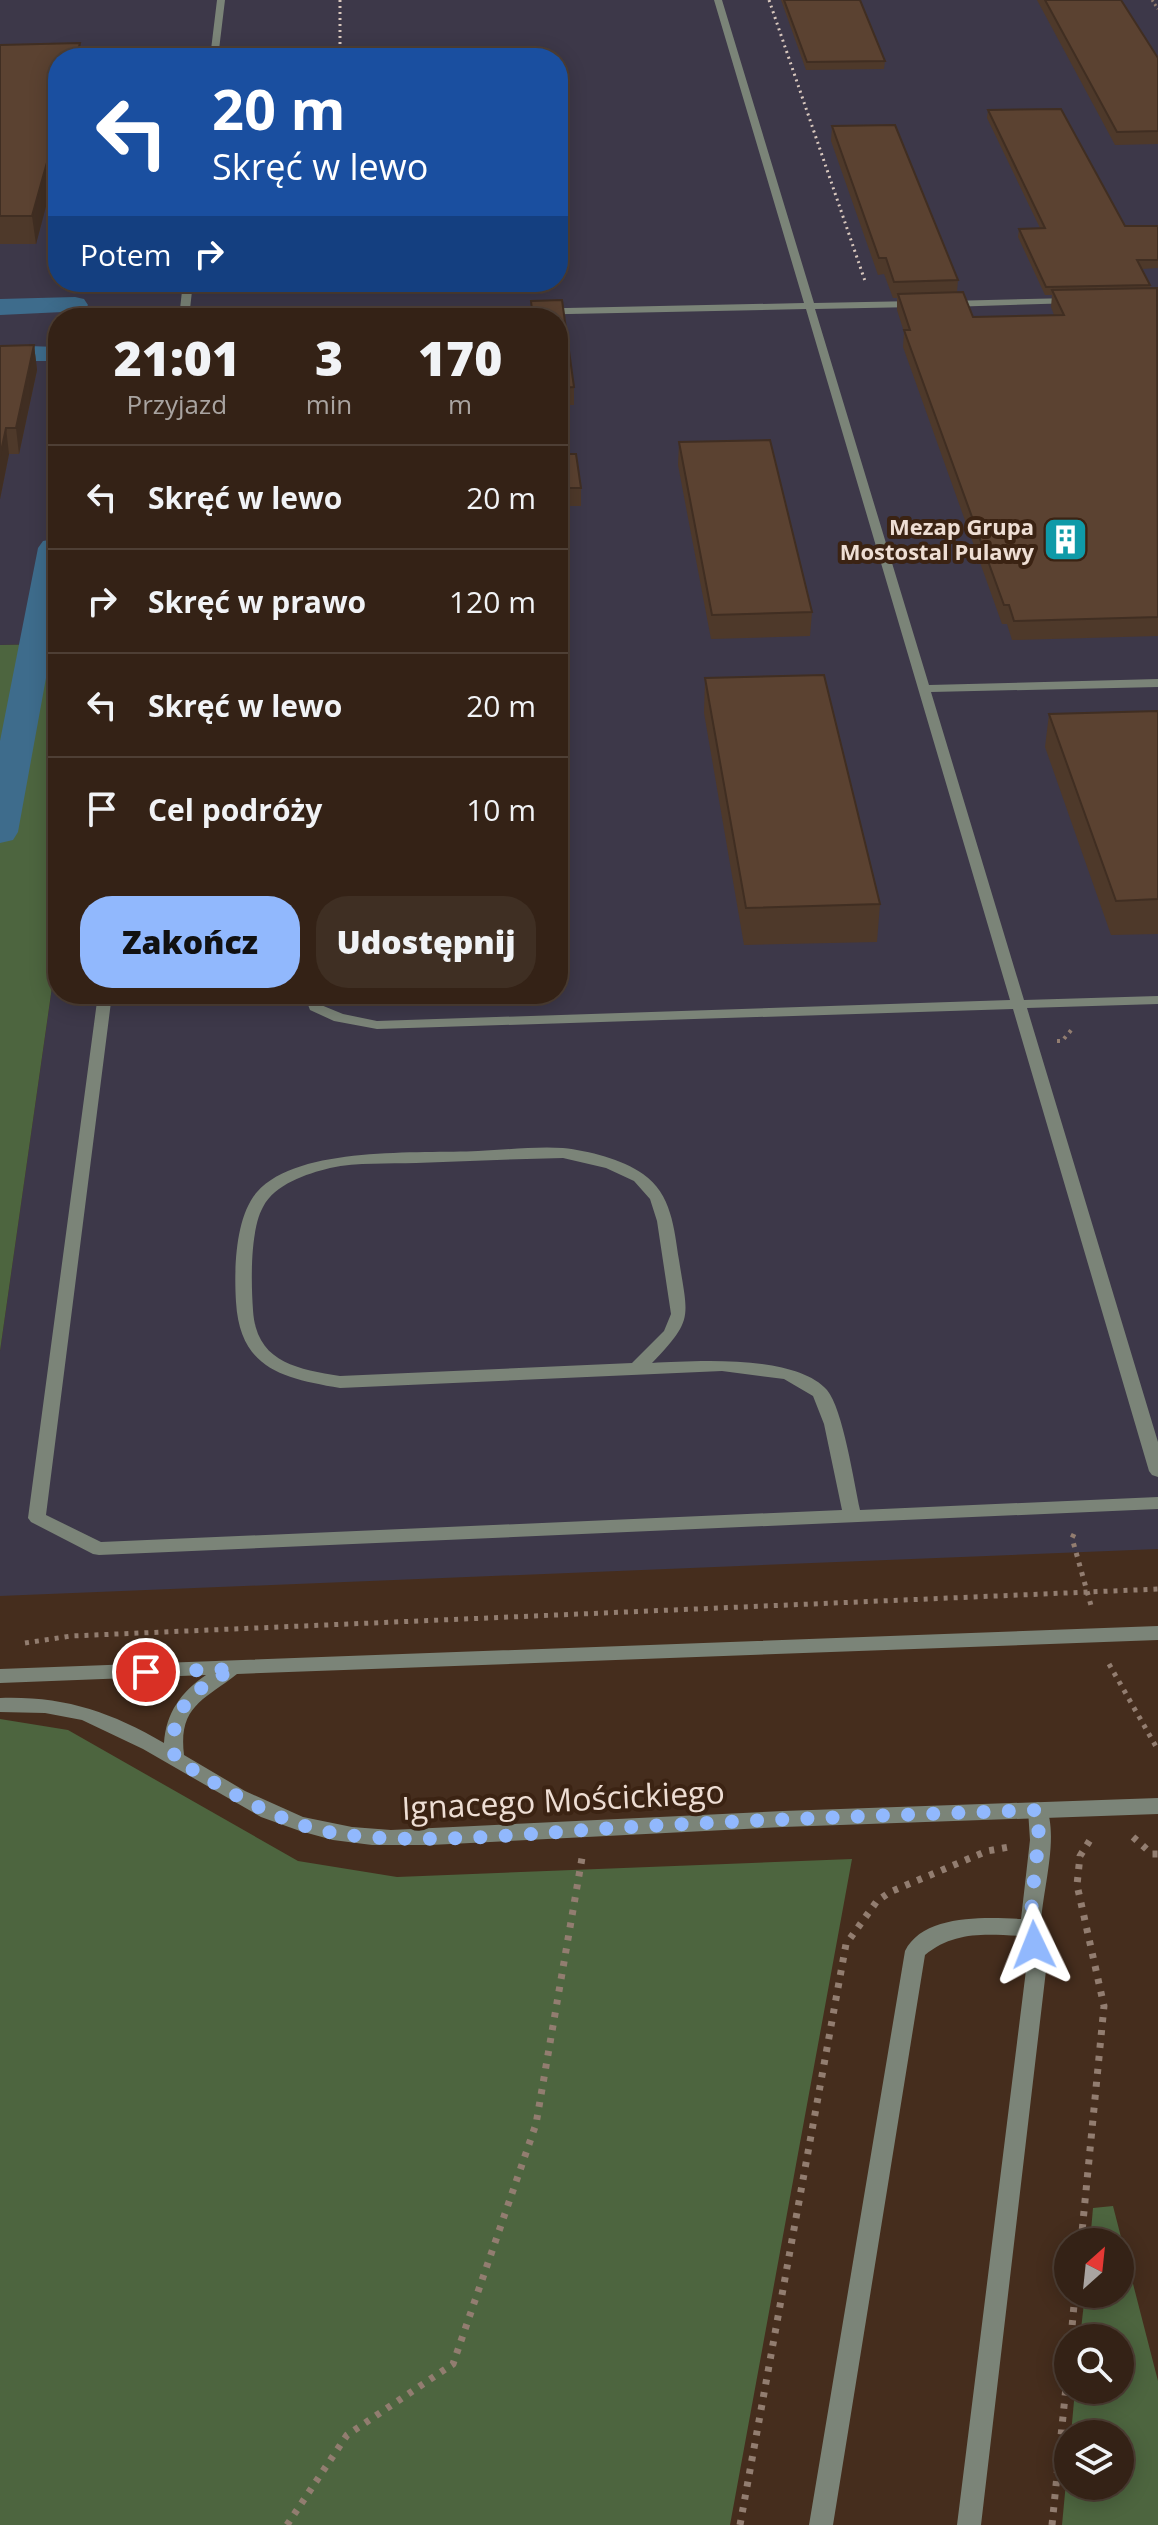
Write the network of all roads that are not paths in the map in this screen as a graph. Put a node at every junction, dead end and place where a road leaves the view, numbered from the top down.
1 (221, 0) edge
2 (718, 0) edge
3 (215, 48) edge
4 (1083, 301) edge
5 (810, 307) junction
6 (568, 312) edge
7 (1158, 683) edge
8 (923, 689) junction
9 (1158, 1000) edge
10 (104, 1004) edge
11 (314, 1004) edge
12 (1018, 1005) junction
13 (636, 1369) junction
14 (1158, 1471) edge
15 (1158, 1503) edge
16 (852, 1516) junction
17 (1158, 1633) edge
18 (234, 1669) junction
19 (0, 1676) edge
20 (0, 1705) edge
21 (175, 1759) junction
22 (1158, 1806) edge
23 (1038, 1810) junction
24 (1030, 1928) junction
25 (821, 2525) edge
26 (969, 2525) edge

1 - 3 street
2 - 5 street
4 - 5 street
5 - 6 street
5 - 8 street
7 - 8 street
8 - 12 street
9 - 12 street
10 - 16 street
11 - 12 street
12 - 14 street
13 - 13 street
13 - 16 street
15 - 16 street
17 - 18 street
18 - 19 street
18 - 21 street
20 - 21 street, Ignacego Mościckiego
21 - 23 street, Ignacego Mościckiego
22 - 23 street, Ignacego Mościckiego
23 - 24 street
24 - 25 street
24 - 26 street

